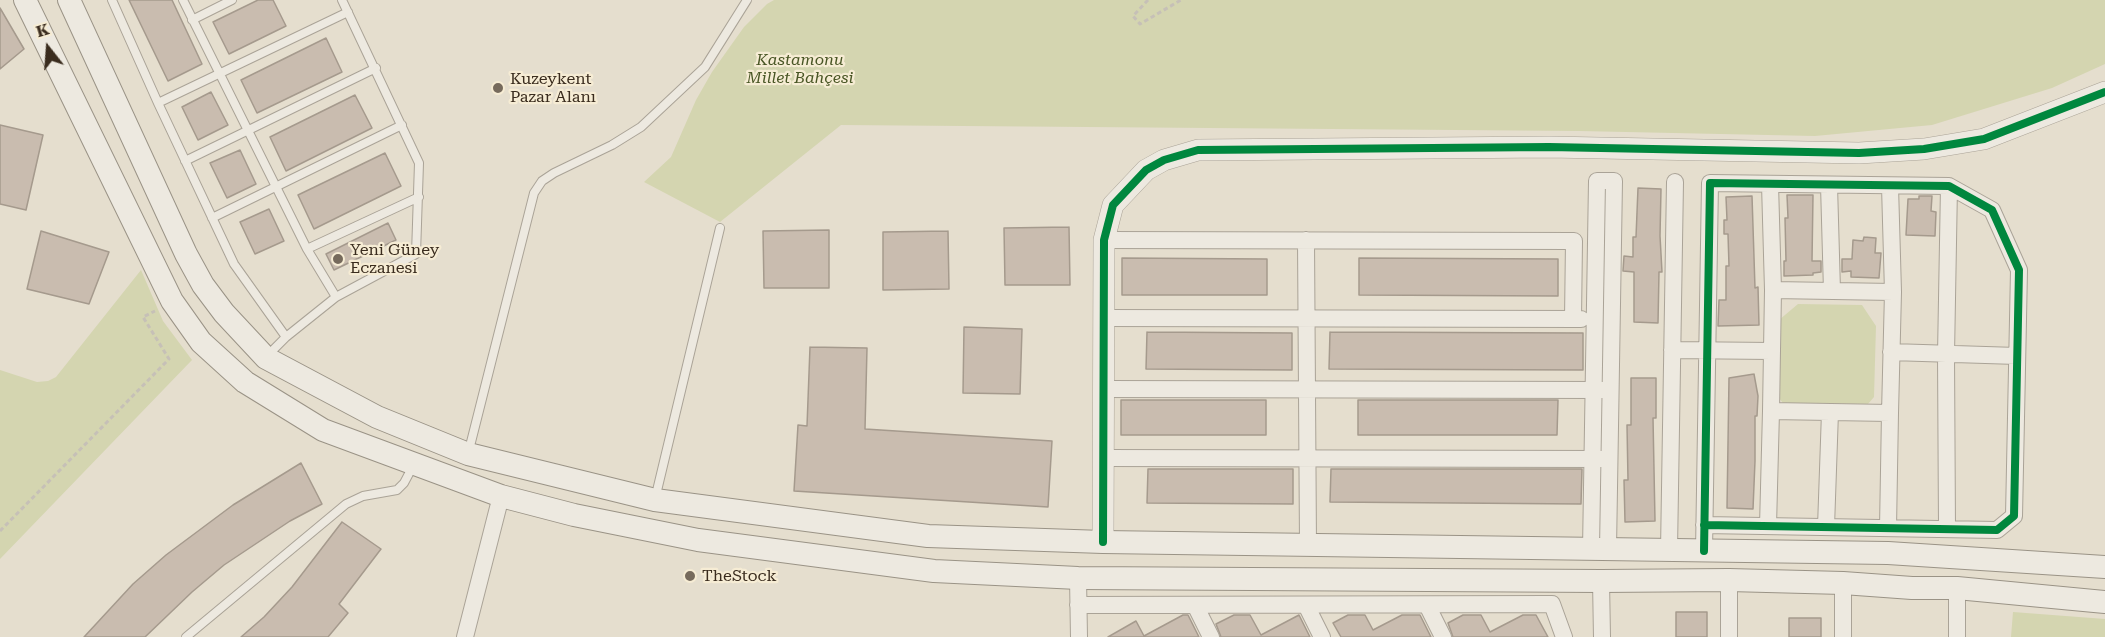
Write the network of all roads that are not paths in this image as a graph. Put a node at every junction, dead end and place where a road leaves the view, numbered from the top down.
1 (26, 0) edge
2 (69, 0) edge
3 (111, 0) edge
4 (183, 0) edge
5 (232, 0) edge
6 (342, 0) edge
7 (747, 0) edge
8 (348, 12) junction
9 (192, 20) junction
10 (376, 68) junction
11 (219, 74) junction
12 (2105, 92) edge
13 (158, 103) junction
14 (402, 125) junction
15 (248, 130) junction
16 (185, 161) junction
17 (1675, 182) dead end
18 (1770, 184) junction
19 (1829, 185) junction
20 (1890, 186) junction
21 (1948, 186) junction
22 (276, 188) junction
23 (419, 197) junction
24 (212, 218) junction
25 (720, 228) dead end
26 (1104, 240) junction
27 (1306, 240) junction
28 (307, 249) junction
29 (1773, 290) junction
30 (1832, 291) junction
31 (1893, 292) junction
32 (336, 297) junction
33 (1103, 318) junction
34 (1307, 318) junction
35 (1573, 319) junction
36 (1595, 319) junction
37 (1612, 319) junction
38 (286, 337) junction
39 (1672, 351) junction
40 (1707, 351) junction
41 (1772, 351) junction
42 (1891, 352) junction
43 (1946, 355) junction
44 (2017, 356) junction
45 (266, 358) junction
46 (1103, 389) junction
47 (1307, 389) junction
48 (1594, 390) junction
49 (1611, 390) junction
50 (1771, 411) junction
51 (1830, 412) junction
52 (1890, 414) junction
53 (468, 454) junction
54 (1103, 458) junction
55 (1307, 458) junction
56 (1601, 459) junction
57 (413, 465) junction
58 (501, 496) junction
59 (655, 500) junction
60 (1704, 525) junction
61 (1768, 526) junction
62 (1826, 527) junction
63 (1888, 528) junction
64 (1947, 529) junction
65 (1103, 543) junction
66 (1308, 545) junction
67 (1599, 549) junction
68 (1669, 550) junction
69 (1704, 551) junction
70 (2105, 567) edge
71 (1078, 578) junction
72 (1729, 580) junction
73 (1601, 581) junction
74 (1843, 583) junction
75 (1957, 588) junction
76 (2105, 602) edge
77 (1427, 604) junction
78 (1078, 605) junction
79 (1195, 605) junction
80 (1306, 605) junction
81 (1081, 632) edge
82 (186, 637) edge
83 (465, 637) edge
84 (1211, 637) edge
85 (1322, 637) edge
86 (1443, 637) edge
87 (1564, 637) edge
88 (1602, 637) edge
89 (1729, 637) edge
90 (1843, 637) edge
91 (1957, 637) edge

1 - 57 main road
2 - 45 main road
3 - 13 lane
4 - 9 lane
5 - 9 lane
6 - 8 lane
7 - 53 lane
8 - 10 lane
8 - 11 lane
9 - 11 lane
10 - 14 lane
10 - 15 lane
11 - 13 lane
11 - 15 lane
12 - 26 street
13 - 16 lane
14 - 22 lane
14 - 23 lane
15 - 16 lane
15 - 22 lane
16 - 24 lane
17 - 39 street
18 - 19 street
18 - 29 street
18 - 40 street
19 - 20 street
19 - 30 street
20 - 21 street
20 - 31 street
21 - 43 street
21 - 44 street
22 - 24 lane
22 - 28 lane
23 - 28 lane
23 - 32 lane
24 - 38 lane
25 - 59 lane
26 - 27 street
26 - 33 street
27 - 34 street
27 - 35 street
28 - 32 lane
29 - 30 street
29 - 41 street
30 - 31 street
31 - 42 street
32 - 38 lane
33 - 34 street
33 - 46 street
34 - 35 street
34 - 47 street
35 - 36 street
36 - 37 street
36 - 37 street
36 - 48 street
37 - 49 street
38 - 45 lane
39 - 40 street
39 - 68 street
40 - 41 street
40 - 60 street
41 - 50 street
42 - 43 street
42 - 52 street
43 - 44 street
43 - 64 street
44 - 64 street
45 - 53 main road
46 - 47 street
46 - 54 street
47 - 48 street
47 - 55 street
48 - 49 street
48 - 56 street
49 - 56 street
50 - 51 street
50 - 61 street
51 - 52 street
51 - 62 street
52 - 63 street
53 - 59 main road
54 - 55 street
54 - 65 street
55 - 56 street
55 - 66 street
56 - 67 street
57 - 58 main road
57 - 82 lane
58 - 71 main road
58 - 83 street
59 - 65 main road
60 - 61 street
60 - 69 street
61 - 62 street
62 - 63 street
63 - 64 street
65 - 66 main road
66 - 67 main road
67 - 68 main road
68 - 69 main road
69 - 70 main road
71 - 73 main road
71 - 78 street
72 - 73 main road
72 - 74 main road
72 - 89 street
73 - 88 street
74 - 75 main road
74 - 90 street
75 - 76 main road
75 - 91 street
77 - 80 street
77 - 86 street
77 - 87 street
78 - 79 street
78 - 81 street
79 - 80 street
79 - 84 street
80 - 85 street

